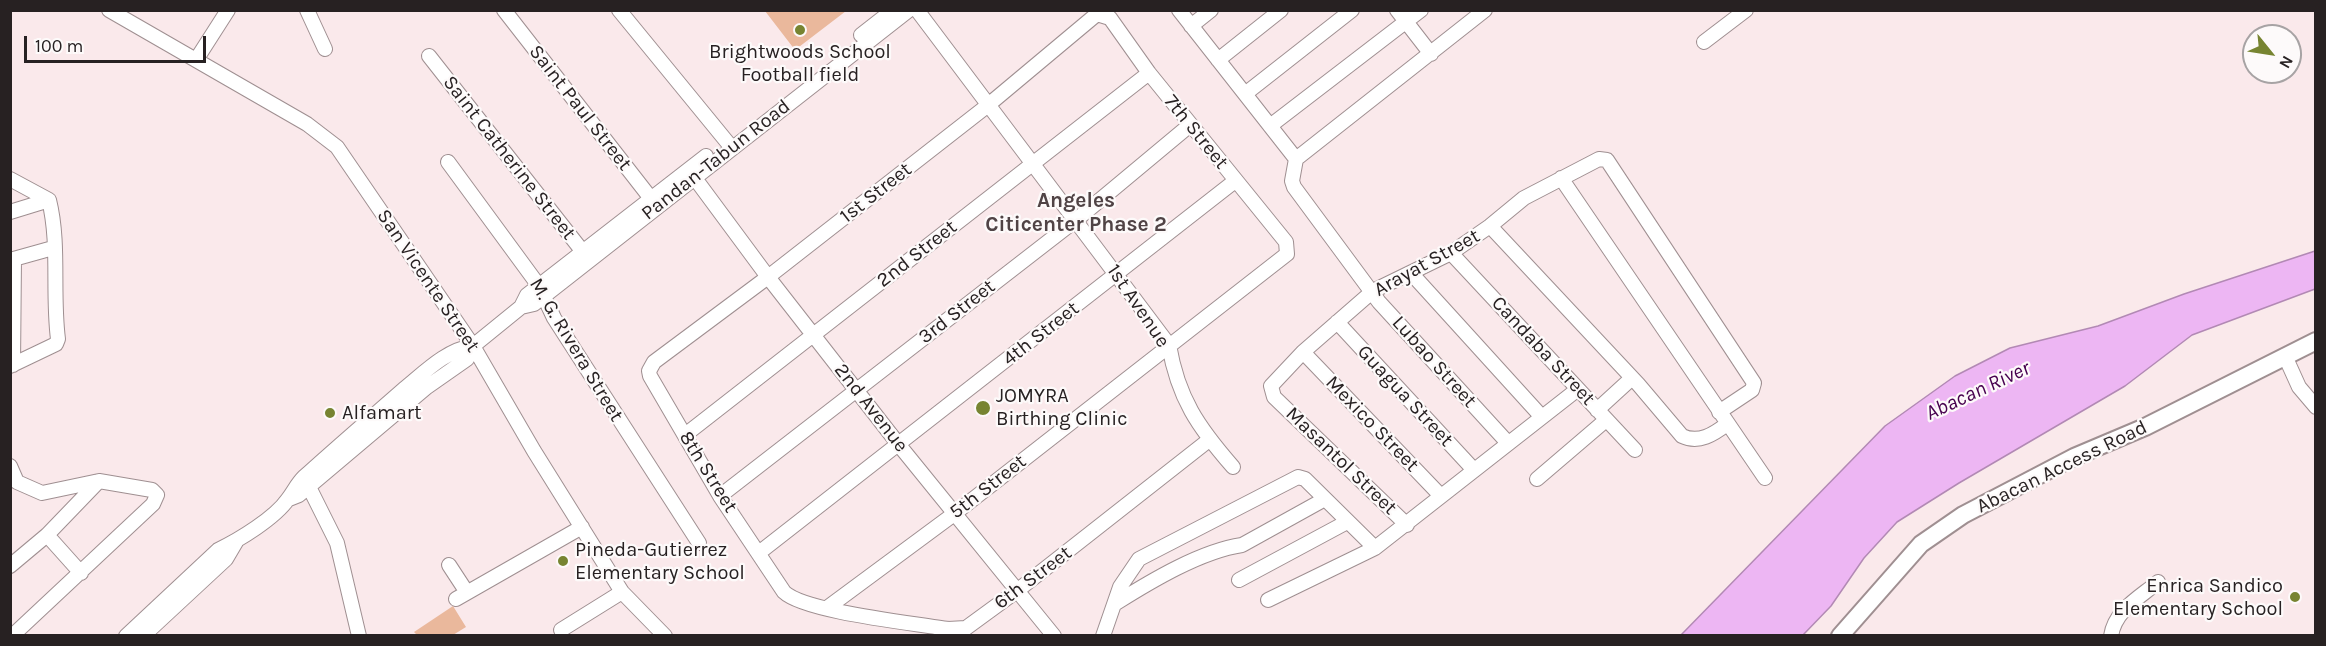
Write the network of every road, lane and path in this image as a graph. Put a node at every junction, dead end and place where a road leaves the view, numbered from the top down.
1 (110, 10) edge
2 (228, 10) edge
3 (307, 10) edge
4 (504, 10) edge
5 (618, 10) edge
6 (893, 10) edge
7 (909, 10) edge
8 (917, 10) edge
9 (1179, 10) edge
10 (1211, 10) edge
11 (1281, 10) edge
12 (1352, 10) edge
13 (1397, 10) edge
14 (1421, 10) edge
15 (1485, 10) edge
16 (1746, 10) edge
17 (1102, 14) joint
18 (1406, 22) junction
19 (1191, 26) junction
20 (1704, 42) dead end
21 (325, 49) dead end
22 (1431, 54) junction
23 (429, 56) dead end
24 (196, 60) junction
25 (1218, 60) junction
26 (1149, 73) junction
27 (1245, 94) junction
28 (987, 106) junction
29 (1190, 125) junction
30 (1270, 126) junction
31 (729, 144) junction
32 (1296, 159) junction
33 (448, 162) dead end
34 (1032, 163) junction
35 (694, 177) junction
36 (10, 178) edge
37 (1562, 178) junction
38 (1235, 181) junction
39 (49, 200) junction
40 (654, 202) junction
41 (10, 212) edge
42 (1076, 220) junction
43 (1490, 226) junction
44 (53, 248) junction
45 (1288, 251) joint
46 (1452, 252) junction
47 (586, 256) junction
48 (12, 259) edge
49 (1411, 273) junction
50 (1118, 274) junction
51 (768, 278) junction
52 (542, 290) junction
53 (1373, 291) junction
54 (1337, 322) junction
55 (814, 334) junction
56 (2316, 341) edge
57 (1169, 345) junction
58 (473, 346) junction
59 (1303, 352) junction
60 (2286, 356) junction
61 (12, 366) edge
62 (649, 371) joint
63 (1632, 378) junction
64 (1578, 389) junction
65 (857, 390) junction
66 (1275, 397) joint
67 (2316, 407) edge
68 (1719, 412) junction
69 (1602, 415) junction
70 (1541, 416) junction
71 (1727, 424) junction
72 (685, 435) junction
73 (1209, 440) junction
74 (1508, 442) junction
75 (899, 445) junction
76 (1635, 450) dead end
77 (10, 466) edge
78 (1233, 467) dead end
79 (1473, 470) junction
80 (1765, 478) dead end
81 (1537, 479) dead end
82 (99, 481) junction
83 (307, 481) junction
84 (14, 485) edge
85 (720, 496) junction
86 (1441, 496) junction
87 (1325, 499) junction
88 (954, 514) junction
89 (1347, 522) junction
90 (1407, 525) junction
91 (582, 527) junction
92 (47, 535) junction
93 (699, 543) dead end
94 (1375, 548) junction
95 (760, 552) junction
96 (10, 566) edge
97 (449, 566) dead end
98 (81, 573) junction
99 (1239, 580) dead end
100 (2158, 582) dead end
101 (185, 588) junction
102 (1018, 590) junction
103 (622, 592) junction
104 (1268, 600) dead end
105 (1116, 603) junction
106 (827, 608) junction
107 (561, 630) dead end
108 (12, 636) edge
109 (126, 636) edge
110 (142, 636) edge
111 (358, 636) edge
112 (665, 636) edge
113 (1054, 636) edge
114 (1103, 636) edge
115 (1840, 636) edge
116 (2111, 636) edge

1 - 24 street, San Vicente Street
2 - 24 street
3 - 21 street
4 - 40 street, Saint Paul Street
5 - 31 street
6 - 31 street, Pandan-Tabun Road
7 - 31 street, Pandan-Tabun Road
8 - 28 street, 1st Avenue
9 - 19 street
10 - 19 street
11 - 25 street
12 - 27 street
13 - 18 street
14 - 18 street
15 - 22 street
16 - 20 street
17 - 26 street, 7th Street
17 - 28 street, 1st Street
18 - 22 street
18 - 30 street
19 - 25 street
22 - 32 street
23 - 47 street, Saint Catherine Street
24 - 58 street, San Vicente Street
25 - 27 street
26 - 29 street, 7th Street
26 - 34 street, 2nd Street
27 - 30 street
28 - 34 street, 1st Avenue
28 - 51 street, 1st Street
29 - 38 street, 7th Street
29 - 42 street, 3rd Street
30 - 32 street
31 - 35 street, Pandan-Tabun Road
31 - 40 street, Pandan-Tabun Road
32 - 53 street, Lubao Street
33 - 52 street, M. G. Rivera Street
34 - 42 street, 1st Avenue
34 - 55 street, 2nd Street
35 - 40 street, Pandan-Tabun Road
35 - 51 street, 2nd Avenue
36 - 39 street
37 - 43 street, Arayat Street
37 - 68 street
37 - 68 street, Arayat Street
38 - 45 street, 7th Street
38 - 50 street, 4th Street
39 - 41 street
39 - 44 street
40 - 47 street, Pandan-Tabun Road
42 - 50 street, 1st Avenue
42 - 65 street, 3rd Street
43 - 46 street, Arayat Street
43 - 63 street
44 - 48 street
44 - 61 street
45 - 57 street, 5th Street
46 - 49 street, Arayat Street
46 - 64 street, Candaba Street
47 - 52 street, Pandan-Tabun Road
48 - 61 street
49 - 53 street, Arayat Street
49 - 70 street
50 - 57 street, 1st Avenue
50 - 75 street, 4th Street
51 - 55 street, 2nd Avenue
51 - 62 street, 1st Street
52 - 58 street, Pandan-Tabun Road
52 - 93 street, M. G. Rivera Street
53 - 54 street, Arayat Street
53 - 74 street, Lubao Street
54 - 59 street, Arayat Street
54 - 79 street, Guagua Street
55 - 65 street, 2nd Avenue
55 - 72 street, 2nd Street
56 - 60 street, Abacan Access Road
57 - 73 street, 1st Avenue
57 - 88 street, 5th Street
58 - 83 street, Pandan-Tabun Road
58 - 91 street, San Vicente Street
59 - 66 street, Arayat Street
59 - 86 street, Mexico Street
60 - 67 street
60 - 115 street, Abacan Access Road
62 - 72 street, 8th Street
63 - 69 street
63 - 71 street
64 - 69 street, Candaba Street
64 - 70 street
65 - 75 street, 2nd Avenue
65 - 85 street, 3rd Street
66 - 90 street, Masantol Street
68 - 71 street
69 - 76 street, Candaba Street
69 - 81 street
70 - 74 street
71 - 80 street
72 - 85 street, 8th Street
73 - 78 street, 1st Avenue
73 - 102 street, 6th Street
74 - 79 street
75 - 88 street, 2nd Avenue
75 - 95 street, 4th Street
77 - 84 street
79 - 86 street
82 - 84 street
82 - 92 street
82 - 98 street
83 - 101 street, Pandan-Tabun Road
83 - 111 street
85 - 95 street, 8th Street
86 - 90 street
87 - 89 street
87 - 105 street
87 - 105 street
88 - 102 street, 2nd Avenue
88 - 106 street, 5th Street
89 - 94 street
89 - 99 street
90 - 94 street
91 - 97 street
91 - 103 street, San Vicente Street
92 - 96 street
92 - 98 street
94 - 104 street
95 - 106 street, 8th Street
98 - 108 street
100 - 116 street
101 - 109 street
101 - 110 street
102 - 106 street, 6th Street
102 - 113 street, 2nd Avenue
103 - 107 street
103 - 112 street, San Vicente Street
105 - 114 street

